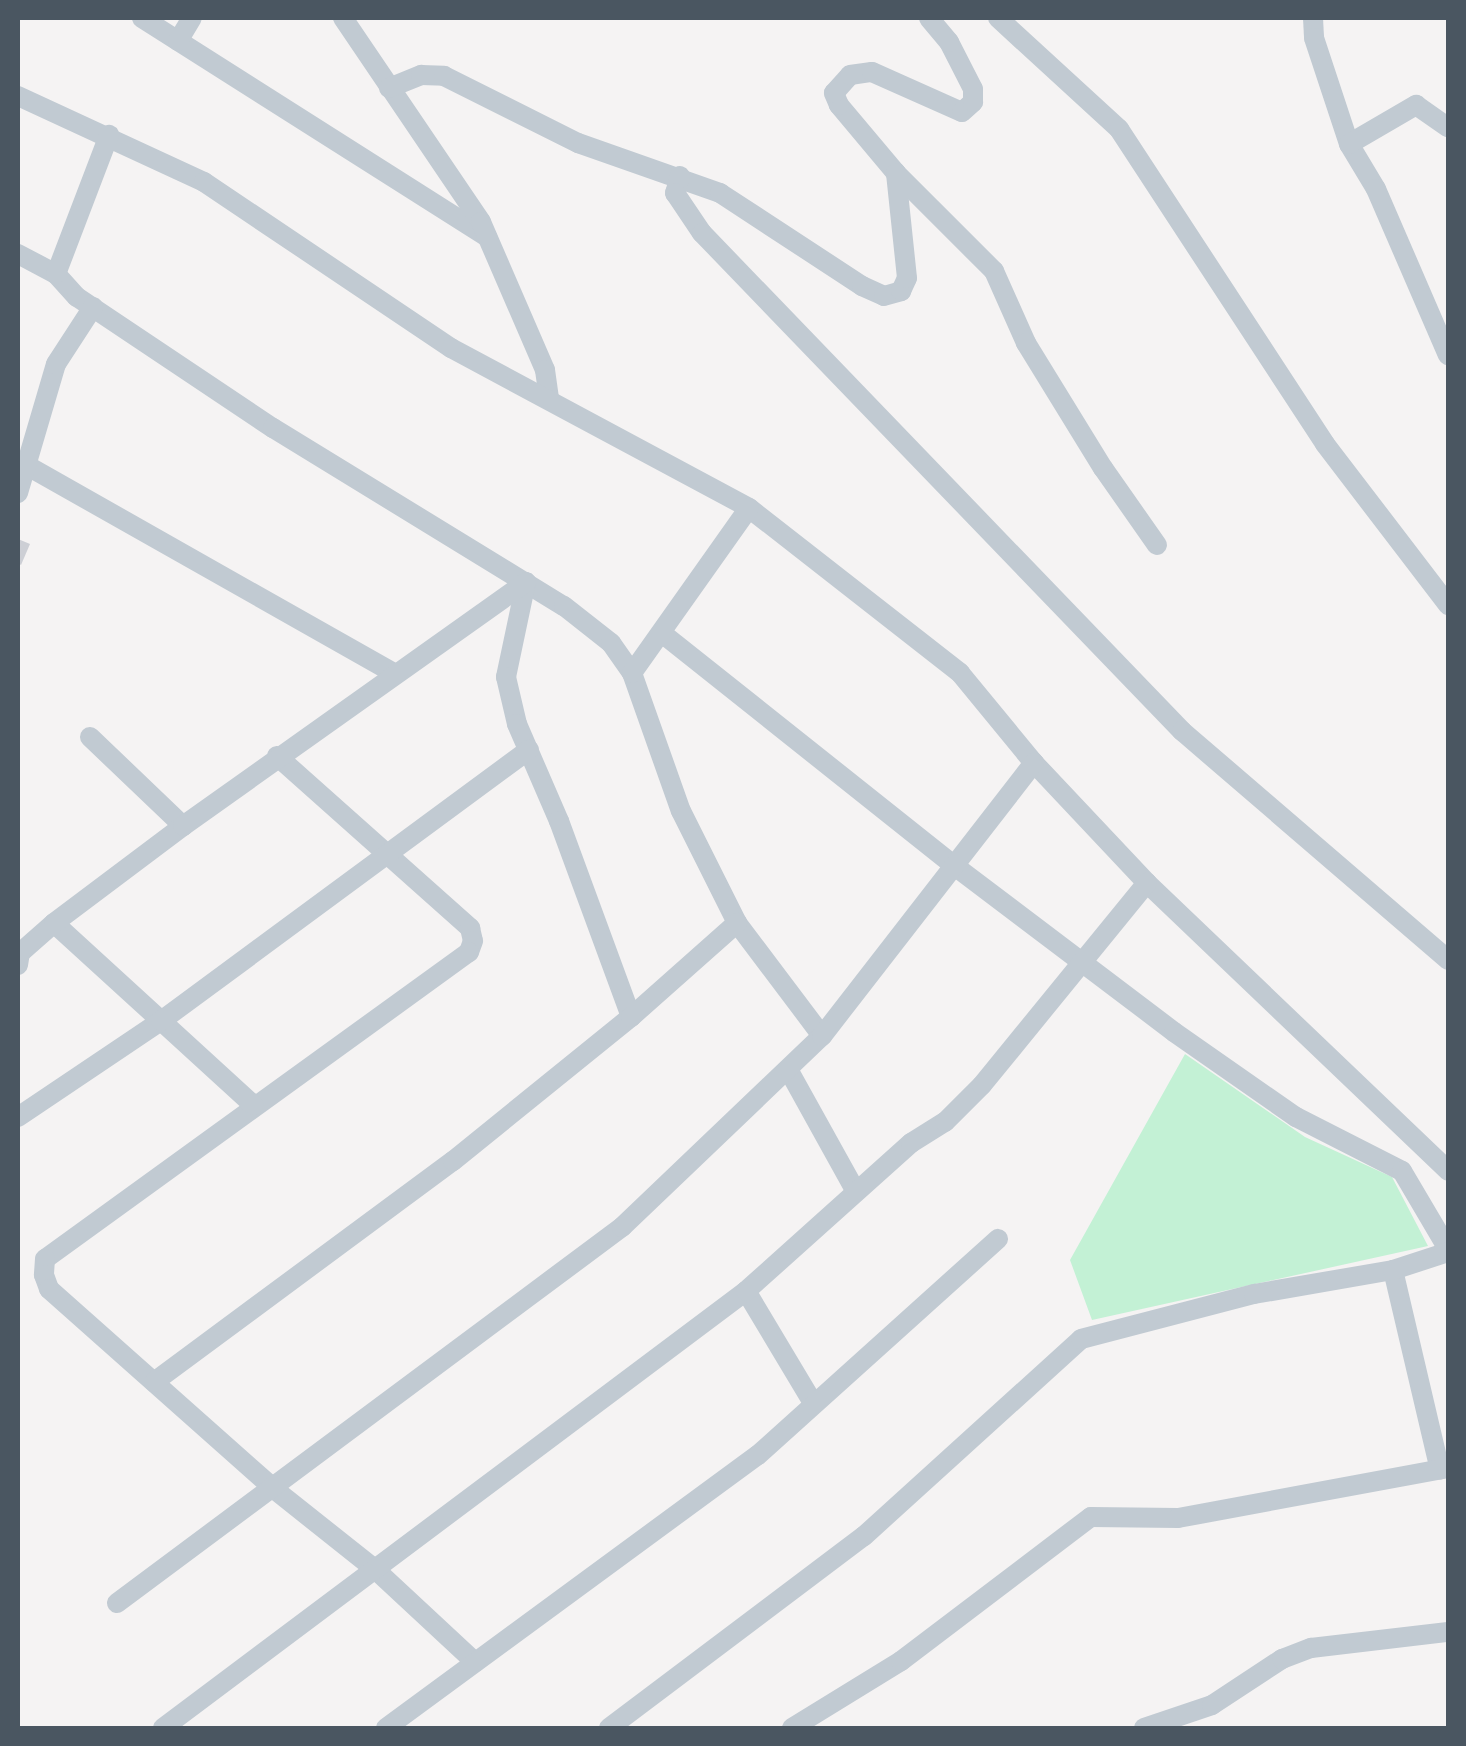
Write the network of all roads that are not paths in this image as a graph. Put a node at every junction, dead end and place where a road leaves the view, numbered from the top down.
1 (142, 18) edge
2 (192, 18) edge
3 (343, 18) edge
4 (929, 18) edge
5 (998, 18) edge
6 (1313, 18) edge
7 (178, 40) junction
8 (389, 88) junction
9 (18, 96) edge
10 (1448, 126) edge
11 (109, 135) junction
12 (1349, 144) junction
13 (896, 173) junction
14 (680, 176) junction
15 (487, 238) junction
16 (18, 254) edge
17 (56, 274) junction
18 (92, 307) junction
19 (1448, 355) edge
20 (549, 397) junction
21 (26, 465) junction
22 (18, 493) edge
23 (749, 508) junction
24 (1157, 546) dead end
25 (526, 582) junction
26 (1448, 605) edge
27 (663, 634) junction
28 (632, 673) junction
29 (395, 674) junction
30 (90, 737) dead end
31 (528, 750) junction
32 (277, 756) junction
33 (1034, 764) junction
34 (183, 826) junction
35 (384, 854) junction
36 (956, 867) junction
37 (1147, 883) junction
38 (54, 923) junction
39 (737, 923) junction
40 (1448, 960) edge
41 (1082, 962) junction
42 (18, 964) edge
43 (630, 1017) junction
44 (161, 1021) junction
45 (822, 1036) junction
46 (789, 1071) junction
47 (254, 1106) junction
48 (18, 1117) edge
49 (1448, 1171) edge
50 (856, 1192) junction
51 (998, 1238) dead end
52 (1448, 1250) edge
53 (1393, 1270) junction
54 (746, 1292) junction
55 (154, 1382) junction
56 (813, 1403) junction
57 (1444, 1469) edge
58 (274, 1489) junction
59 (377, 1572) junction
60 (117, 1603) dead end
61 (1448, 1632) edge
62 (475, 1662) junction
63 (164, 1728) edge
64 (386, 1728) edge
65 (609, 1728) edge
66 (792, 1728) edge
67 (1144, 1728) edge

1 - 7 street
2 - 7 street
3 - 8 street
4 - 13 street
5 - 26 street
6 - 12 street
7 - 15 street
8 - 14 street
8 - 15 street
9 - 11 street
10 - 12 street
11 - 17 street
11 - 20 street
12 - 19 street
13 - 14 street
13 - 24 street
14 - 40 street
15 - 20 street
16 - 17 street
17 - 18 street
18 - 21 street
18 - 25 street
20 - 23 street
21 - 22 street
21 - 29 street
23 - 27 street
23 - 33 street
25 - 28 street
25 - 29 street
25 - 31 street
27 - 28 street
27 - 36 street
28 - 39 street
29 - 32 street
30 - 34 street
31 - 35 street
31 - 43 street
32 - 34 street
32 - 35 street
33 - 36 street
33 - 37 street
34 - 38 street
35 - 44 street
35 - 47 street
36 - 41 street
36 - 45 street
37 - 41 street
37 - 49 street
38 - 42 street
38 - 44 street
39 - 43 street
39 - 45 street
41 - 50 street
41 - 52 street
43 - 55 street
44 - 47 street
44 - 48 street
45 - 46 street
46 - 50 street
46 - 58 street
47 - 55 street
50 - 54 street
51 - 56 street
52 - 53 street
53 - 57 street
53 - 65 street
54 - 56 street
54 - 59 street
55 - 58 street
56 - 62 street
57 - 66 street
58 - 59 street
58 - 60 street
59 - 62 street
59 - 63 street
61 - 67 street
62 - 64 street

